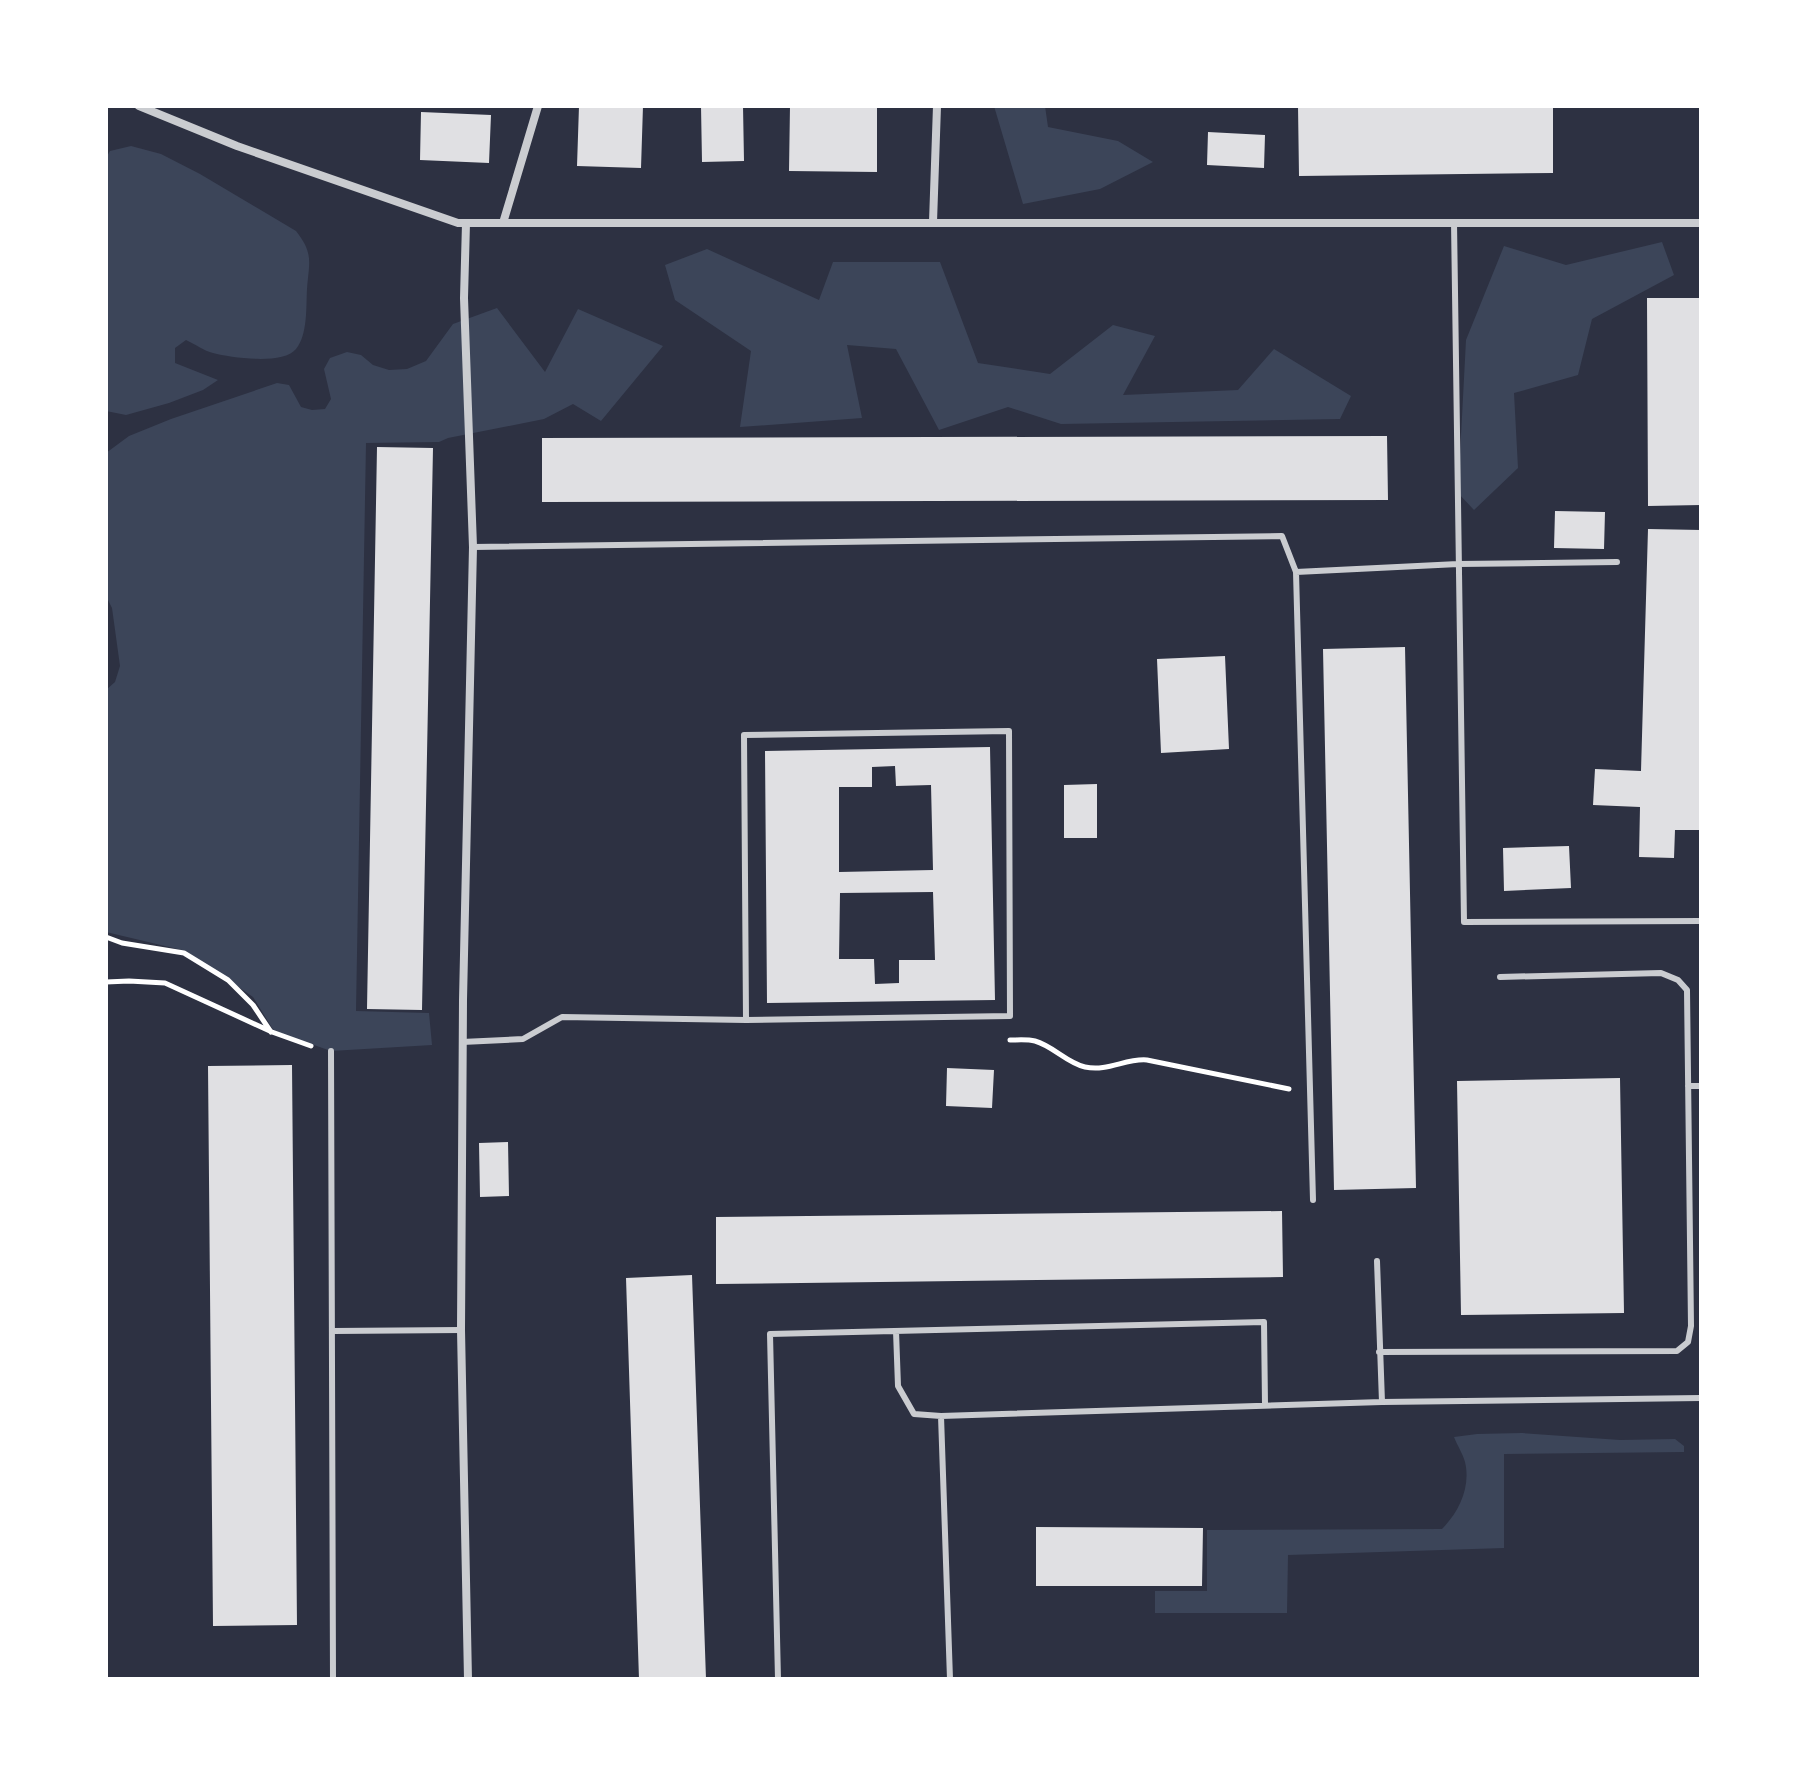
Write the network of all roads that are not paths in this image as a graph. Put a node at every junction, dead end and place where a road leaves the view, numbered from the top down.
1 (139, 106) edge
2 (538, 106) edge
3 (937, 106) edge
4 (933, 222) junction
5 (1454, 222) junction
6 (462, 223) junction
7 (503, 223) junction
8 (1701, 223) edge
9 (473, 547) junction
10 (1617, 562) dead end
11 (1458, 564) junction
12 (1296, 572) junction
13 (1701, 921) edge
14 (1500, 977) dead end
15 (746, 1020) junction
16 (463, 1039) junction
17 (331, 1051) road end
18 (1688, 1086) junction
19 (1701, 1086) edge
20 (1313, 1200) dead end
21 (1377, 1261) dead end
22 (461, 1330) junction
23 (333, 1331) junction
24 (896, 1331) junction
25 (1379, 1352) junction
26 (1701, 1398) edge
27 (1382, 1402) junction
28 (1265, 1405) junction
29 (941, 1416) junction
30 (333, 1679) edge
31 (468, 1679) edge
32 (778, 1679) edge
33 (950, 1679) edge

1 - 6 street
2 - 7 street
3 - 4 street
4 - 5 street
4 - 7 street
5 - 8 street
5 - 11 lane
6 - 7 street
6 - 9 street
9 - 12 lane
9 - 16 street
10 - 11 lane
11 - 12 lane
11 - 13 lane
12 - 20 lane
14 - 18 lane
15 - 15 lane
15 - 16 lane
16 - 22 street
17 - 23 lane
18 - 19 lane
18 - 25 lane
21 - 25 lane
22 - 23 lane
22 - 31 street
23 - 30 lane
24 - 28 lane
24 - 29 lane
24 - 32 lane
25 - 27 lane
26 - 27 lane
27 - 28 lane
28 - 29 lane
29 - 33 lane

